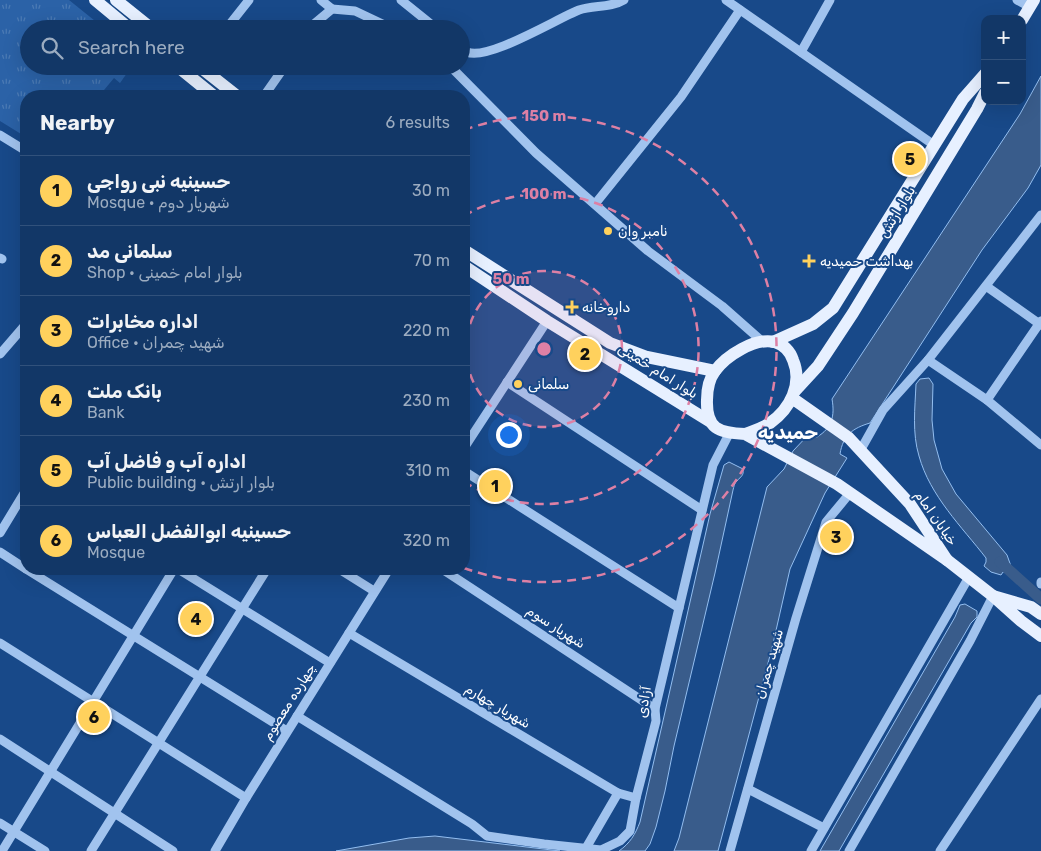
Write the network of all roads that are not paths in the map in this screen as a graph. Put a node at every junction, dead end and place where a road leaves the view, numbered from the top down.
1 (95, 0) edge
2 (116, 0) edge
3 (249, 0) edge
4 (321, 0) edge
5 (347, 0) edge
6 (400, 0) edge
7 (624, 0) edge
8 (726, 0) edge
9 (830, 0) edge
10 (1017, 0) edge
11 (1032, 4) edge
12 (332, 9) junction
13 (342, 10) junction
14 (740, 10) junction
15 (1025, 15) edge
16 (119, 20) edge
17 (141, 20) edge
18 (233, 20) edge
19 (320, 20) edge
20 (374, 20) edge
21 (426, 20) edge
22 (470, 52) edge
23 (801, 52) junction
24 (188, 75) edge
25 (210, 75) edge
26 (279, 75) edge
27 (459, 75) edge
28 (981, 79) edge
29 (207, 90) edge
30 (229, 90) edge
31 (268, 90) edge
32 (981, 100) edge
33 (0, 134) edge
34 (934, 146) junction
35 (20, 147) edge
36 (594, 204) junction
37 (1041, 215) edge
38 (470, 254) edge
39 (470, 270) edge
40 (986, 286) junction
41 (547, 320) junction
42 (1040, 323) edge
43 (20, 331) edge
44 (768, 342) junction
45 (0, 354) edge
46 (928, 360) junction
47 (715, 371) junction
48 (507, 382) junction
49 (793, 396) junction
50 (987, 400) junction
51 (709, 421) junction
52 (729, 434) junction
53 (745, 434) junction
54 (470, 435) edge
55 (1041, 445) edge
56 (860, 451) junction
57 (470, 475) edge
58 (850, 493) junction
59 (20, 500) edge
60 (702, 510) junction
61 (0, 533) edge
62 (0, 552) edge
63 (947, 560) junction
64 (20, 565) edge
65 (36, 575) edge
66 (170, 575) edge
67 (188, 575) edge
68 (263, 575) edge
69 (348, 575) edge
70 (385, 575) edge
71 (451, 575) edge
72 (969, 577) junction
73 (374, 592) junction
74 (993, 596) junction
75 (242, 608) junction
76 (679, 608) junction
77 (1041, 614) edge
78 (349, 633) junction
79 (134, 636) junction
80 (1041, 636) edge
81 (0, 643) edge
82 (330, 663) junction
83 (200, 676) junction
84 (1041, 698) edge
85 (93, 702) junction
86 (655, 709) junction
87 (297, 716) junction
88 (287, 731) junction
89 (0, 739) edge
90 (158, 743) junction
91 (50, 772) junction
92 (748, 789) junction
93 (618, 793) junction
94 (246, 798) junction
95 (636, 798) junction
96 (115, 813) junction
97 (0, 823) edge
98 (824, 828) junction
99 (14, 831) junction
100 (586, 848) junction
101 (2, 851) edge
102 (45, 851) edge
103 (91, 851) edge
104 (173, 851) edge
105 (215, 851) edge
106 (730, 851) edge
107 (811, 851) edge
108 (849, 851) edge
109 (940, 851) edge

1 - 16 main road
2 - 17 main road
3 - 18 street
4 - 12 street
5 - 13 street
6 - 21 street
7 - 22 street
8 - 14 street
9 - 23 street
10 - 11 street
11 - 15 main road
12 - 13 street
12 - 19 street
13 - 20 street
14 - 23 street
14 - 36 street
23 - 34 street
24 - 29 main road
25 - 30 main road
26 - 31 street
27 - 36 street
28 - 34 main road, بلوار ارتش
32 - 49 main road, بلوار ارتش
33 - 35 street
34 - 44 main road, بلوار ارتش
36 - 44 street
37 - 40 street
38 - 47 main road, بلوار امام خمینی
39 - 41 main road, بلوار امام خمینی
40 - 42 street
40 - 46 street
41 - 48 street
41 - 51 main road, بلوار امام خمینی
42 - 50 street
43 - 45 street
44 - 47 main road
44 - 49 main road
46 - 50 street
46 - 56 street
47 - 51 main road
48 - 54 street
48 - 60 street
49 - 53 main road
49 - 56 main road, خیابان امام
50 - 55 street
51 - 52 main road
52 - 53 main road
52 - 60 street, آزادی
53 - 58 main road, خیابان امام
56 - 63 main road, خیابان امام
57 - 76 street
58 - 63 main road, خیابان امام
58 - 92 street, شهید چمران
59 - 61 street
60 - 76 street, آزادی
62 - 64 street
63 - 72 main road
65 - 79 street
66 - 79 street
67 - 75 street
68 - 75 street
69 - 73 street
70 - 73 street, چهارده معصوم
71 - 86 street, شهریار سوم
72 - 74 main road
72 - 98 street
73 - 78 street, چهارده معصوم
74 - 77 main road
74 - 80 main road
74 - 108 street
75 - 82 street
75 - 83 street
76 - 86 street, آزادی
78 - 82 street, چهارده معصوم
78 - 93 street, شهریار چهارم
79 - 83 street
79 - 85 street
81 - 85 street
82 - 87 street, چهارده معصوم
83 - 88 street
83 - 90 street
84 - 109 street
85 - 90 street
85 - 91 street
86 - 95 street, آزادی
87 - 88 street, چهارده معصوم
87 - 100 street, آزادی
88 - 94 street, چهارده معصوم
89 - 91 street
90 - 94 street
90 - 96 street
91 - 96 street
91 - 99 street
92 - 98 street
92 - 106 street, شهید چمران
93 - 95 street, شهریار چهارم
93 - 100 street
94 - 105 street, چهارده معصوم
95 - 100 street, آزادی
96 - 103 street
96 - 104 street
97 - 99 street
98 - 107 street
99 - 101 street
99 - 102 street

